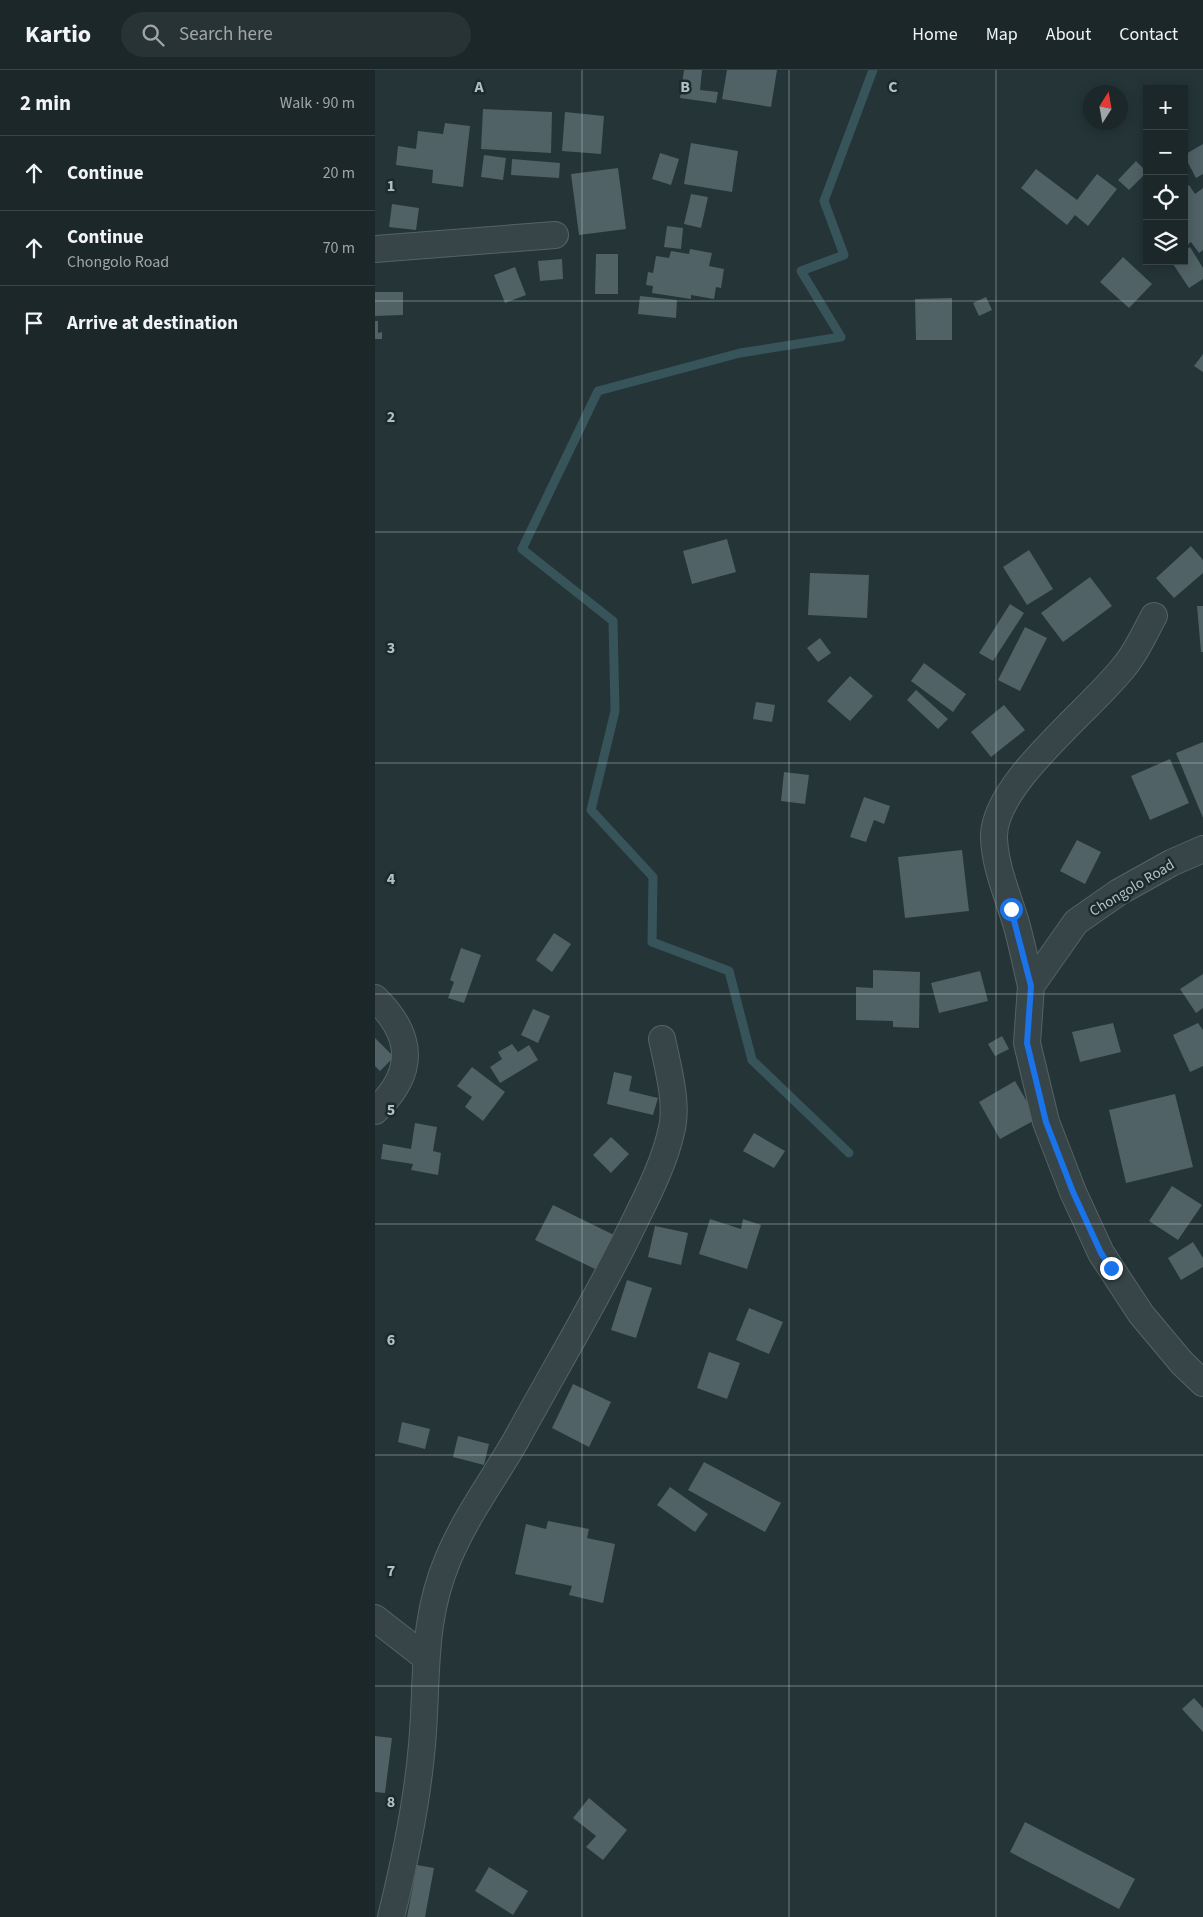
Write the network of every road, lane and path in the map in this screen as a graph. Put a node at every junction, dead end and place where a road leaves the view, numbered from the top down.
1 (555, 235) dead end
2 (375, 249) edge
3 (1154, 616) dead end
4 (1203, 849) edge
5 (1031, 986) junction
6 (375, 998) edge
7 (662, 1039) dead end
8 (375, 1112) edge
9 (1203, 1383) edge
10 (375, 1618) edge
11 (425, 1657) junction
12 (391, 1917) edge

1 - 2 street
3 - 5 street
4 - 5 street, Chongolo Road
5 - 9 street
6 - 8 street
7 - 11 street
10 - 11 street
11 - 12 street

